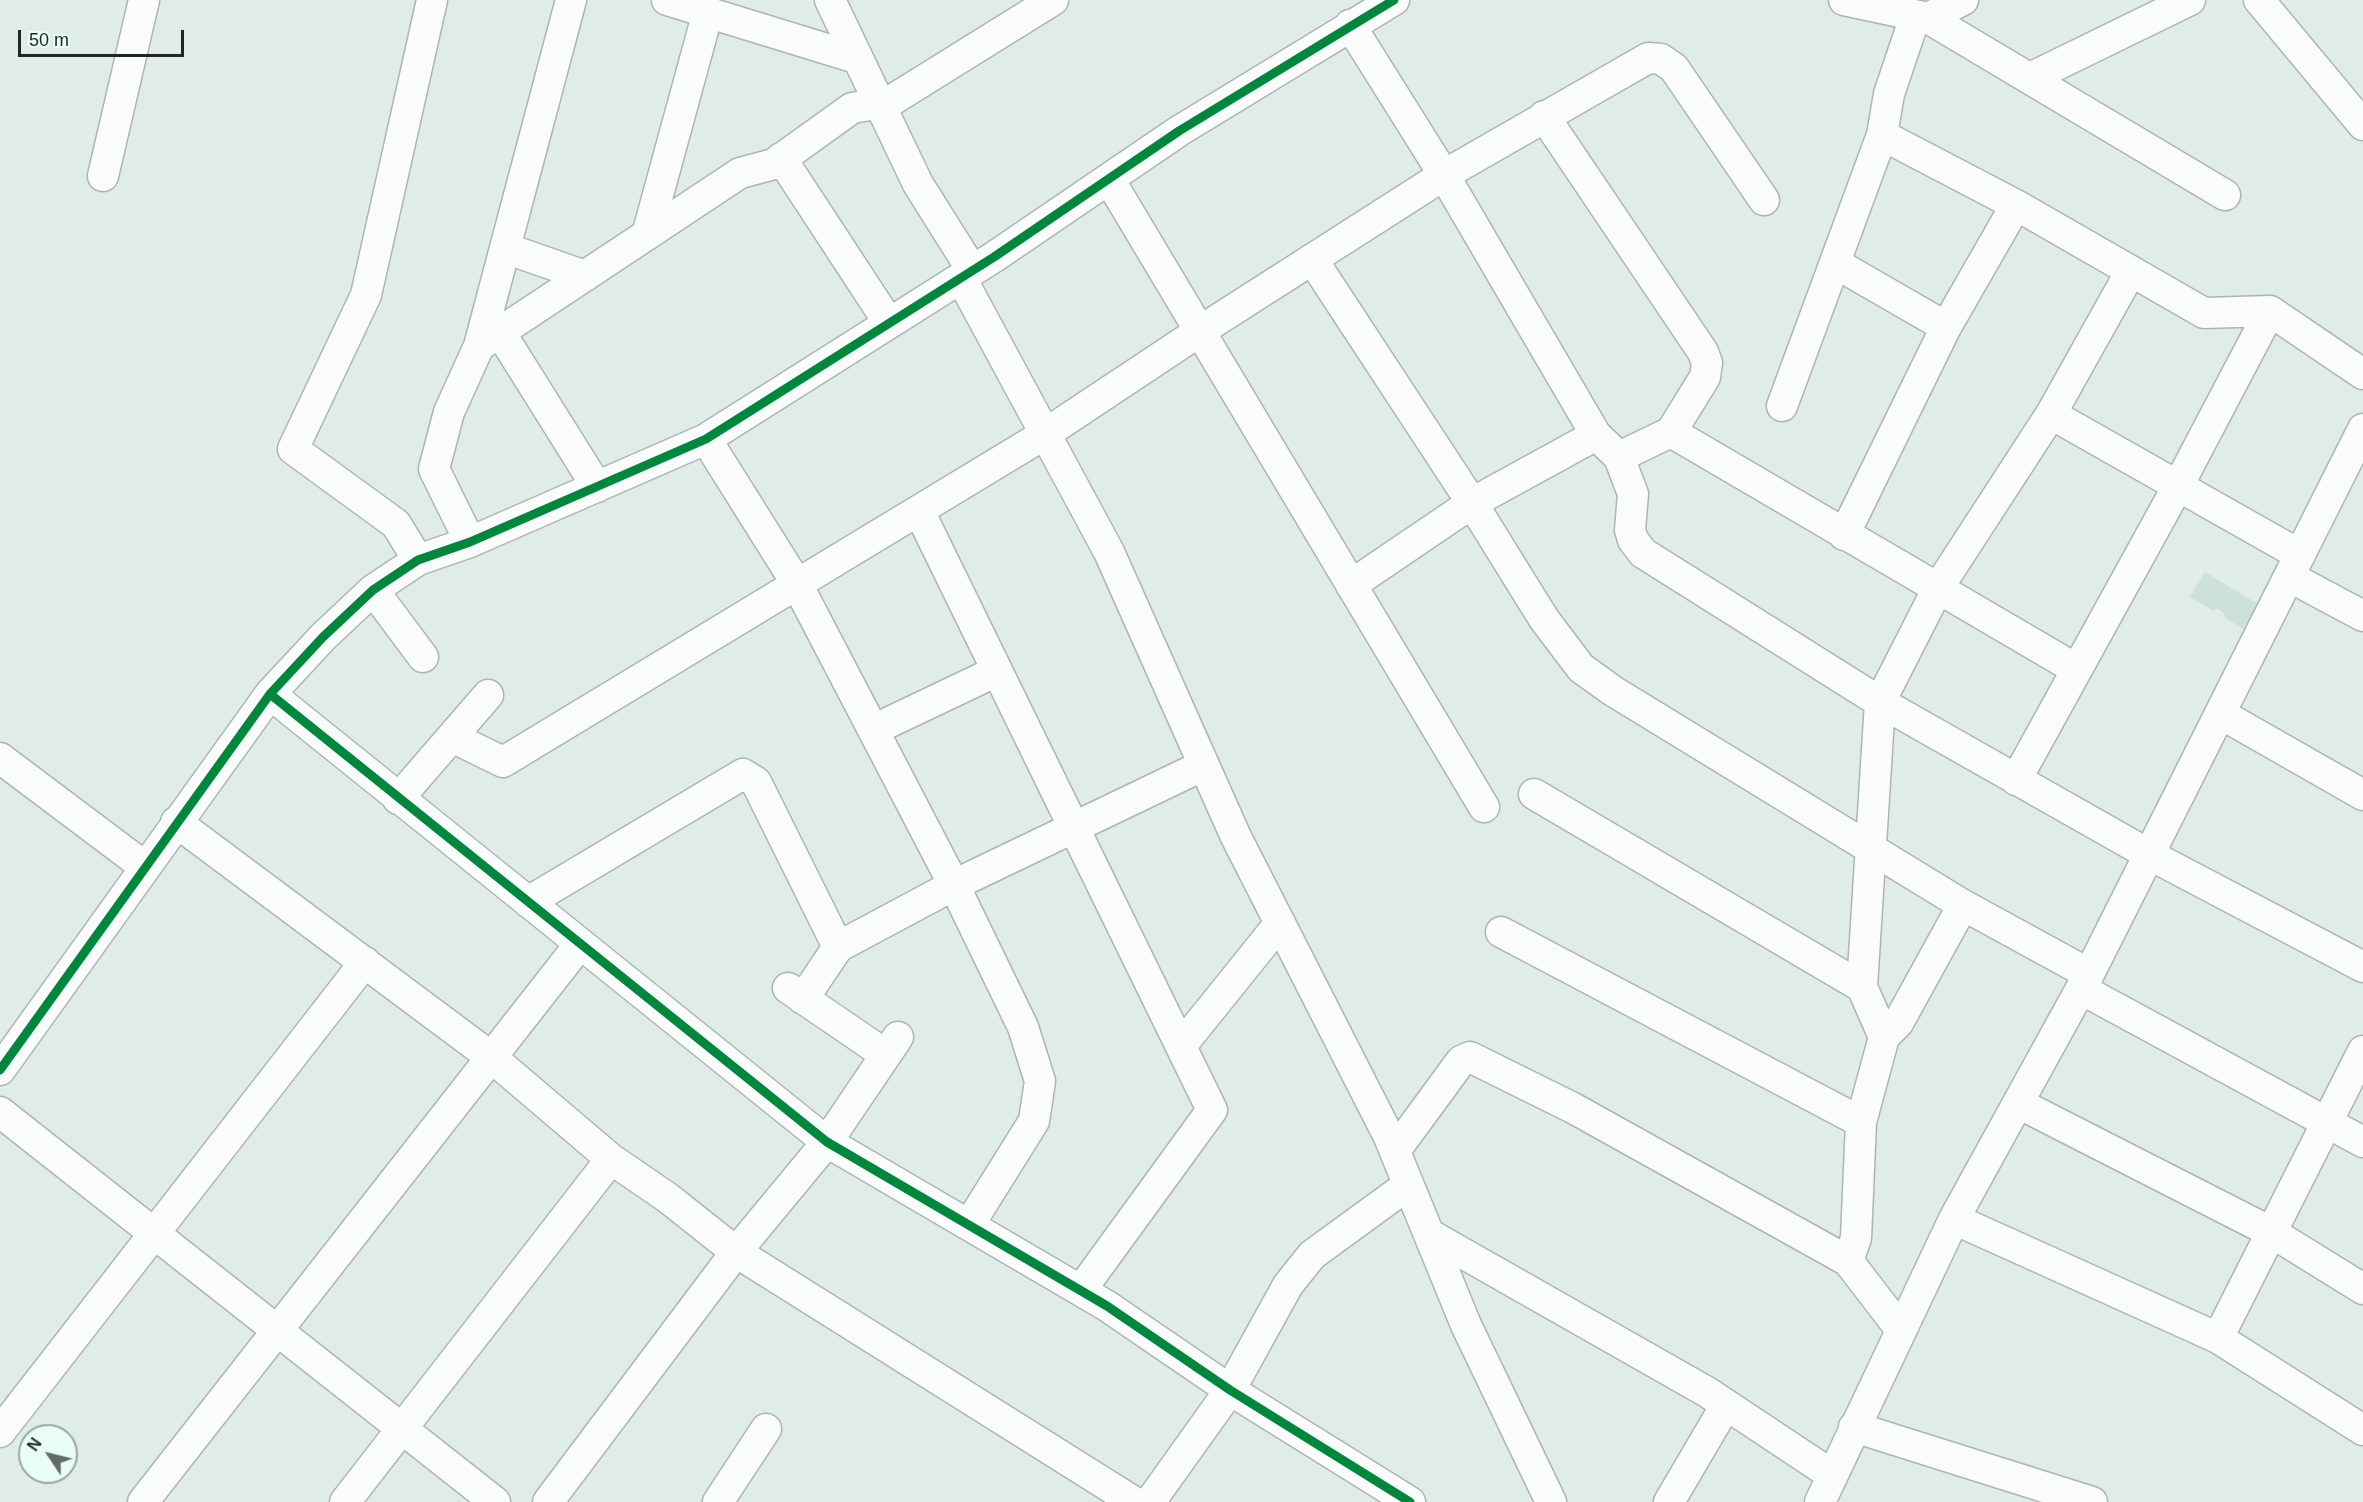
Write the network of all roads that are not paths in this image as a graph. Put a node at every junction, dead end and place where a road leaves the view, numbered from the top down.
1 (144, 0) edge
2 (432, 0) edge
3 (571, 0) edge
4 (667, 0) edge
5 (1844, 0) edge
6 (1963, 0) edge
7 (2190, 0) edge
8 (2259, 0) edge
9 (1043, 3) edge
10 (839, 4) edge
11 (1371, 9) edge
12 (708, 12) junction
13 (1922, 17) junction
14 (856, 58) junction
15 (2030, 78) junction
16 (877, 104) junction
17 (1544, 116) junction
18 (2363, 125) edge
19 (1882, 135) junction
20 (781, 158) junction
21 (1444, 175) junction
22 (103, 176) dead end
23 (1109, 179) junction
24 (2225, 195) dead end
25 (1764, 200) dead end
26 (2016, 205) junction
27 (647, 235) junction
28 (505, 248) junction
29 (1312, 259) junction
30 (1835, 263) junction
31 (2131, 271) junction
32 (966, 274) junction
33 (585, 276) junction
34 (2270, 311) junction
35 (889, 323) junction
36 (1946, 327) junction
37 (1200, 331) junction
38 (490, 339) junction
39 (2363, 374) edge
40 (1782, 406) dead end
41 (2050, 414) junction
42 (2363, 429) edge
43 (1671, 432) junction
44 (1045, 434) junction
45 (1596, 435) junction
46 (706, 439) junction
47 (1619, 457) junction
48 (2178, 486) junction
49 (597, 487) junction
50 (1472, 503) junction
51 (919, 511) junction
52 (1844, 535) junction
53 (470, 542) junction
54 (418, 560) junction
55 (2295, 566) junction
56 (798, 584) junction
57 (1351, 585) junction
58 (1938, 588) junction
59 (373, 590) junction
60 (2363, 616) edge
61 (423, 657) dead end
62 (2076, 669) junction
63 (997, 671) junction
64 (270, 694) junction
65 (488, 695) dead end
66 (1880, 702) junction
67 (2221, 714) junction
68 (873, 730) junction
69 (452, 736) junction
70 (0, 758) edge
71 (1204, 765) junction
72 (2016, 780) junction
73 (1534, 794) dead end
74 (2363, 795) edge
75 (398, 799) junction
76 (1484, 807) dead end
77 (176, 822) junction
78 (1074, 828) junction
79 (1870, 848) junction
80 (2150, 855) junction
81 (145, 867) junction
82 (954, 885) junction
83 (528, 902) junction
84 (1963, 905) junction
85 (1280, 923) junction
86 (1501, 932) dead end
87 (580, 944) junction
88 (838, 947) junction
89 (365, 962) junction
90 (2363, 967) edge
91 (2085, 981) junction
92 (1862, 987) junction
93 (1884, 1037) junction
94 (1181, 1046) junction
95 (2363, 1051) edge
96 (491, 1057) junction
97 (0, 1070) edge
98 (2018, 1103) junction
99 (0, 1112) edge
100 (2327, 1121) junction
101 (1861, 1122) junction
102 (826, 1142) junction
103 (2363, 1142) edge
104 (1395, 1151) junction
105 (611, 1159) junction
106 (1408, 1185) junction
107 (1954, 1219) junction
108 (969, 1225) junction
109 (2271, 1232) junction
110 (154, 1234) junction
111 (1429, 1234) junction
112 (736, 1252) junction
113 (1848, 1261) junction
114 (2363, 1289) edge
115 (1081, 1290) junction
116 (277, 1330) junction
117 (1900, 1330) junction
118 (2218, 1338) junction
119 (1230, 1390) junction
120 (1726, 1405) junction
121 (1854, 1427) junction
122 (402, 1429) junction
123 (766, 1429) dead end
124 (2363, 1430) edge
125 (0, 1432) edge
126 (1832, 1475) junction
127 (143, 1502) edge
128 (345, 1502) edge
129 (495, 1502) edge
130 (548, 1502) edge
131 (718, 1502) edge
132 (1134, 1502) edge
133 (1150, 1502) edge
134 (1410, 1502) edge
135 (1551, 1502) edge
136 (1669, 1502) edge
137 (1820, 1502) edge
138 (2092, 1502) edge

1 - 22 street
2 - 54 street
3 - 28 street
4 - 12 street
5 - 13 street
6 - 13 street
7 - 15 street
8 - 18 street
9 - 16 street
10 - 14 street
11 - 21 street
11 - 23 street
12 - 14 street
12 - 27 street
13 - 15 street
13 - 19 street
14 - 16 street
15 - 24 street
16 - 20 street
16 - 32 street
17 - 21 street
17 - 25 street
17 - 43 street
19 - 26 street
19 - 30 street
20 - 27 street
20 - 35 street
21 - 29 street
21 - 45 street
23 - 32 street
23 - 37 street
26 - 31 street
26 - 36 street
27 - 33 street
28 - 33 street
28 - 38 street
29 - 37 street
29 - 50 street
30 - 36 street
30 - 40 street
31 - 34 street
31 - 41 street
32 - 35 street
32 - 44 street
33 - 38 street
34 - 39 street
34 - 48 street
35 - 46 street
36 - 52 street
37 - 44 street
37 - 57 street
38 - 49 street
38 - 53 street
41 - 48 street
41 - 58 street
42 - 55 street
43 - 47 street
43 - 52 street
44 - 51 street
44 - 71 street
45 - 47 street
45 - 50 street
46 - 49 street
46 - 56 street
47 - 66 street
48 - 55 street
48 - 62 street
49 - 53 street
50 - 57 street
50 - 79 street
51 - 56 street
51 - 63 street
52 - 58 street
53 - 54 street
54 - 59 street
55 - 60 street
55 - 67 street
56 - 68 street
56 - 69 street
57 - 76 street
58 - 62 street
58 - 66 street
59 - 61 street
59 - 64 street
62 - 72 street
63 - 68 street
63 - 78 street
64 - 75 street
64 - 77 street
65 - 69 street
66 - 72 street
66 - 79 street
67 - 74 street
67 - 80 street
68 - 82 street
69 - 75 street
70 - 81 street
71 - 78 street
71 - 85 street
72 - 80 street
73 - 92 street
75 - 83 street
77 - 81 street
77 - 89 street
78 - 82 street
78 - 94 street
79 - 84 street
79 - 92 street
80 - 90 street
80 - 91 street
81 - 97 street
82 - 88 street
82 - 108 street
83 - 87 street
83 - 88 street
84 - 91 street
84 - 93 street
85 - 94 street
85 - 104 street
86 - 101 street
87 - 96 street
87 - 102 street
88 - 102 street
89 - 96 street
89 - 110 street
91 - 98 street
91 - 100 street
92 - 93 street
93 - 101 street
94 - 115 street
95 - 100 street
96 - 105 street
96 - 116 street
98 - 107 street
98 - 109 street
99 - 110 street
100 - 103 street
100 - 109 street
101 - 113 street
102 - 108 street
102 - 112 street
104 - 106 street
104 - 113 street
105 - 112 street
105 - 122 street
106 - 111 street
106 - 119 street
107 - 117 street
107 - 118 street
108 - 115 street
109 - 114 street
109 - 118 street
110 - 116 street
110 - 125 street
111 - 120 street
111 - 135 street
112 - 130 street
112 - 132 street
113 - 117 street
115 - 119 street
116 - 122 street
116 - 127 street
117 - 121 street
118 - 124 street
119 - 133 street
119 - 134 street
120 - 126 street
120 - 136 street
121 - 126 street
121 - 138 street
122 - 128 street
122 - 129 street
123 - 131 street
126 - 137 street

